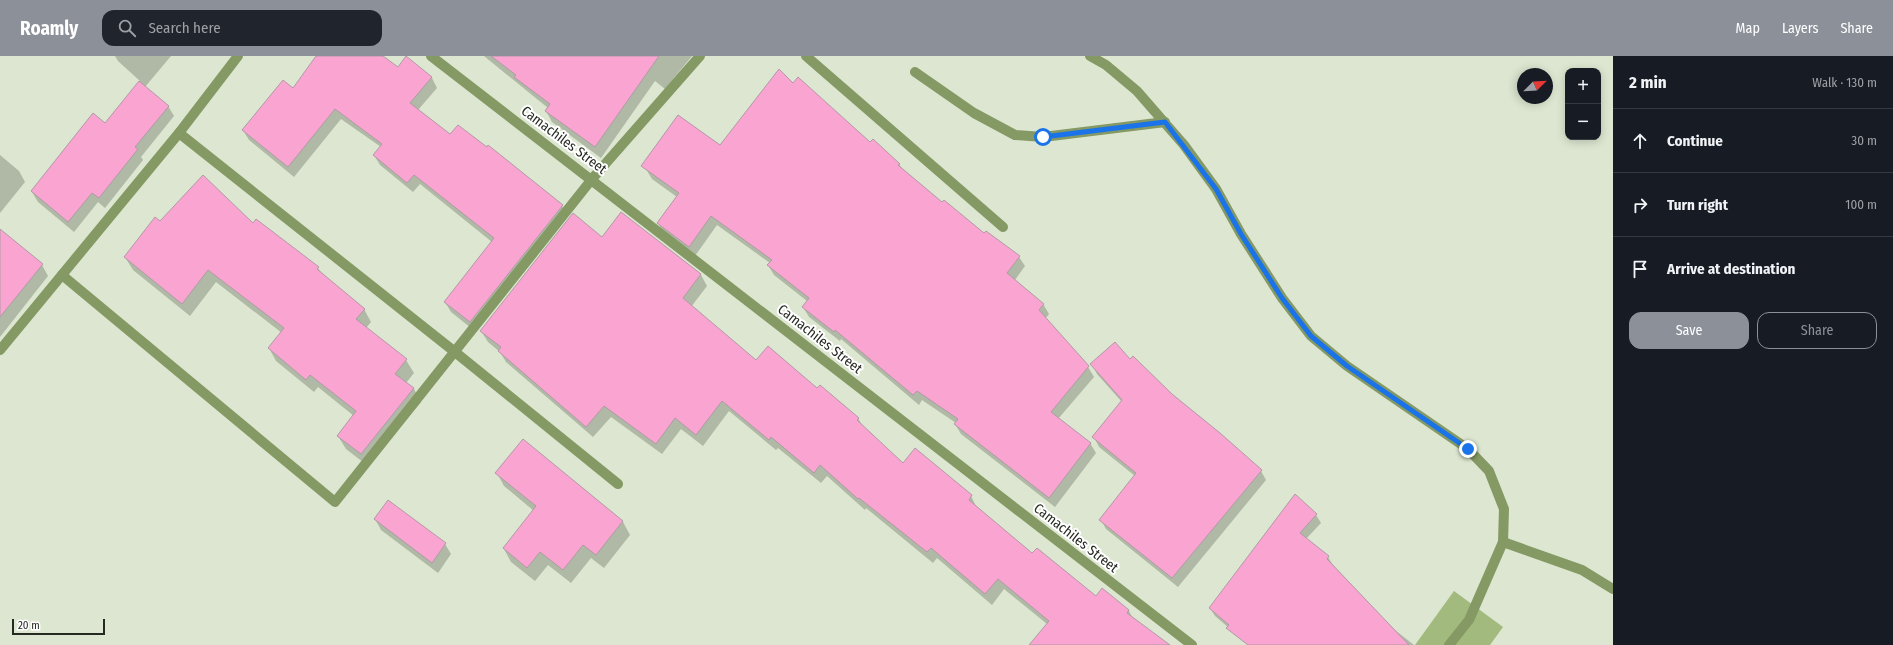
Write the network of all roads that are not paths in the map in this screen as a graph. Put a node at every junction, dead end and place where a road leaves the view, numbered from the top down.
1 (238, 56) edge
2 (431, 56) edge
3 (700, 56) edge
4 (806, 56) edge
5 (1090, 56) edge
6 (915, 72) dead end
7 (1165, 122) junction
8 (179, 133) junction
9 (592, 179) junction
10 (1003, 227) dead end
11 (62, 275) junction
12 (0, 350) edge
13 (455, 352) junction
14 (618, 484) dead end
15 (1503, 542) junction
16 (1613, 589) edge
17 (1192, 645) edge
18 (1449, 645) edge

1 - 8 street
2 - 9 street, Camachiles Street
3 - 9 street
4 - 10 street
5 - 7 street
6 - 7 street
7 - 15 street
8 - 11 street
8 - 13 street
9 - 13 street
9 - 17 street, Camachiles Street
11 - 12 street
11 - 13 street
13 - 14 street
15 - 16 street
15 - 18 street

